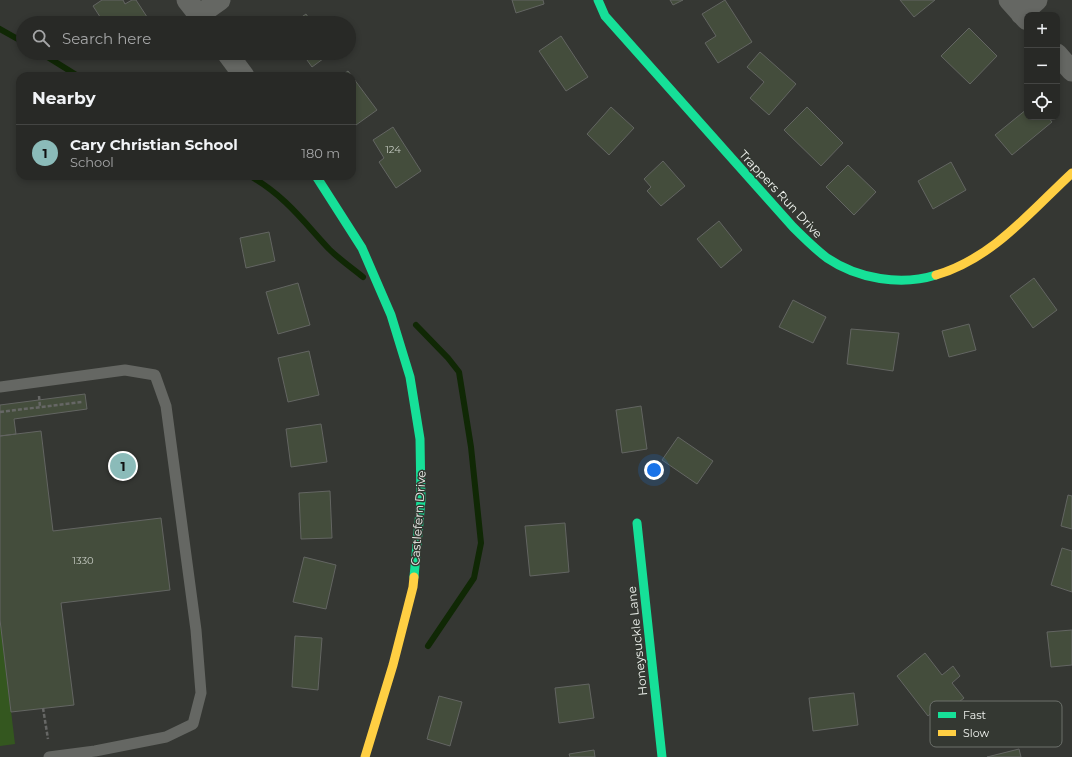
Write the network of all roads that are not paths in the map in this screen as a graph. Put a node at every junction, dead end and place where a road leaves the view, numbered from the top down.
1 (220, 0) edge
2 (598, 0) edge
3 (1037, 0) edge
4 (1019, 11) edge
5 (197, 13) edge
6 (1060, 57) edge
7 (232, 60) edge
8 (1072, 71) edge
9 (241, 72) edge
10 (1072, 173) edge
11 (319, 180) edge
12 (0, 387) edge
13 (637, 523) dead end
14 (49, 757) edge
15 (365, 757) edge
16 (662, 757) edge

1 - 5 street
2 - 10 street, Trappers Run Drive
3 - 4 street
6 - 8 street
7 - 9 street
11 - 15 street, Castlefern Drive
12 - 14 lane
13 - 16 street, Honeysuckle Lane

